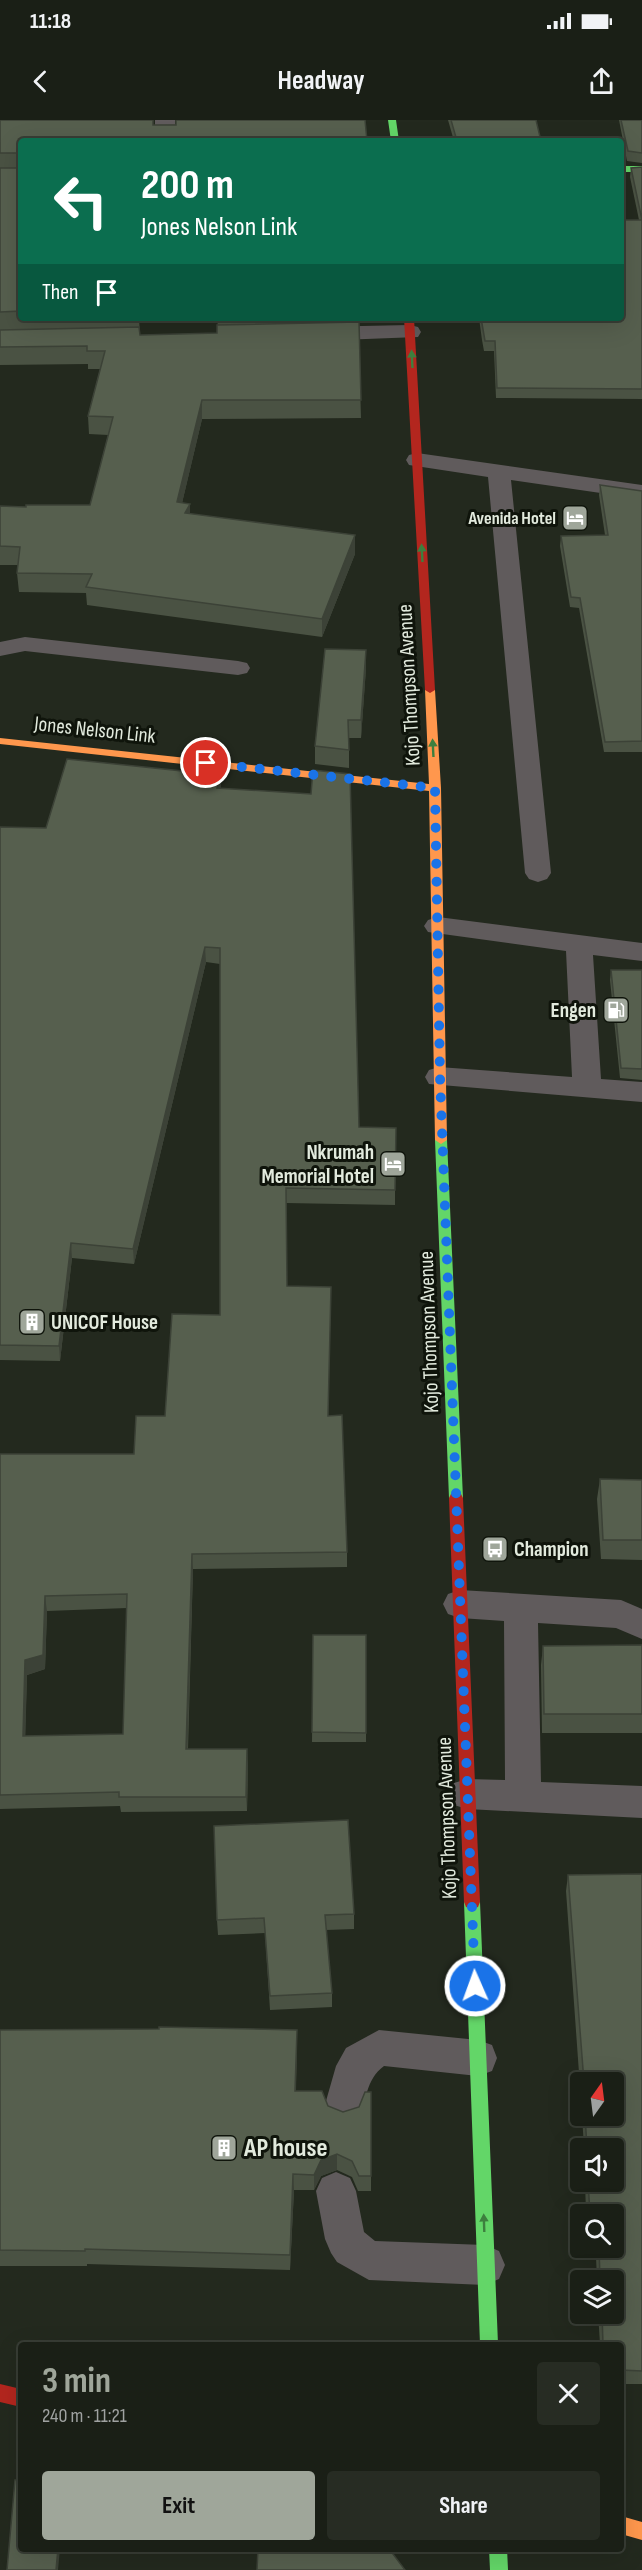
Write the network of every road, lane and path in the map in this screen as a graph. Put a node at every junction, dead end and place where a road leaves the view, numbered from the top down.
1 (165, 120) edge
2 (392, 120) edge
3 (165, 138) edge
4 (395, 138) edge
5 (624, 169) edge
6 (642, 169) edge
7 (410, 325) edge
8 (293, 334) edge
9 (417, 460) junction
10 (499, 472) junction
11 (642, 492) edge
12 (0, 649) edge
13 (238, 669) dead end
14 (0, 741) edge
15 (435, 788) junction
16 (538, 873) dead end
17 (438, 926) junction
18 (579, 944) junction
19 (642, 952) edge
20 (440, 1077) junction
21 (587, 1088) junction
22 (642, 1092) edge
23 (460, 1604) junction
24 (521, 1608) junction
25 (642, 1625) edge
26 (467, 1794) junction
27 (523, 1796) junction
28 (642, 1802) edge
29 (478, 2058) junction
30 (344, 2108) dead end
31 (336, 2191) dead end
32 (485, 2265) junction
33 (489, 2342) edge
34 (0, 2393) edge
35 (18, 2397) edge
36 (624, 2526) edge
37 (642, 2531) edge
38 (498, 2552) edge
39 (499, 2570) edge

1 - 3 street
2 - 4 main road
5 - 6 main road
7 - 8 street
9 -> 7 main road, Kojo Thompson Avenue
9 - 10 lane
15 -> 9 main road, Kojo Thompson Avenue
10 - 11 lane
10 - 16 lane
12 - 13 lane
14 - 15 main road, Jones Nelson Link
15 - 17 main road, Kojo Thompson Avenue
17 - 18 lane
17 - 20 main road, Kojo Thompson Avenue
18 - 19 lane
18 - 21 lane
20 - 21 lane
20 - 23 main road, Kojo Thompson Avenue
21 - 22 lane
23 - 24 lane
23 - 26 main road, Kojo Thompson Avenue
24 - 25 lane
24 - 27 lane
26 - 27 lane
26 - 29 main road, Kojo Thompson Avenue
27 - 28 lane
29 - 30 lane
32 -> 29 main road, Kojo Thompson Avenue
31 - 32 lane
32 - 33 main road, Kojo Thompson Avenue
34 - 35 main road
36 - 37 main road
38 - 39 main road

